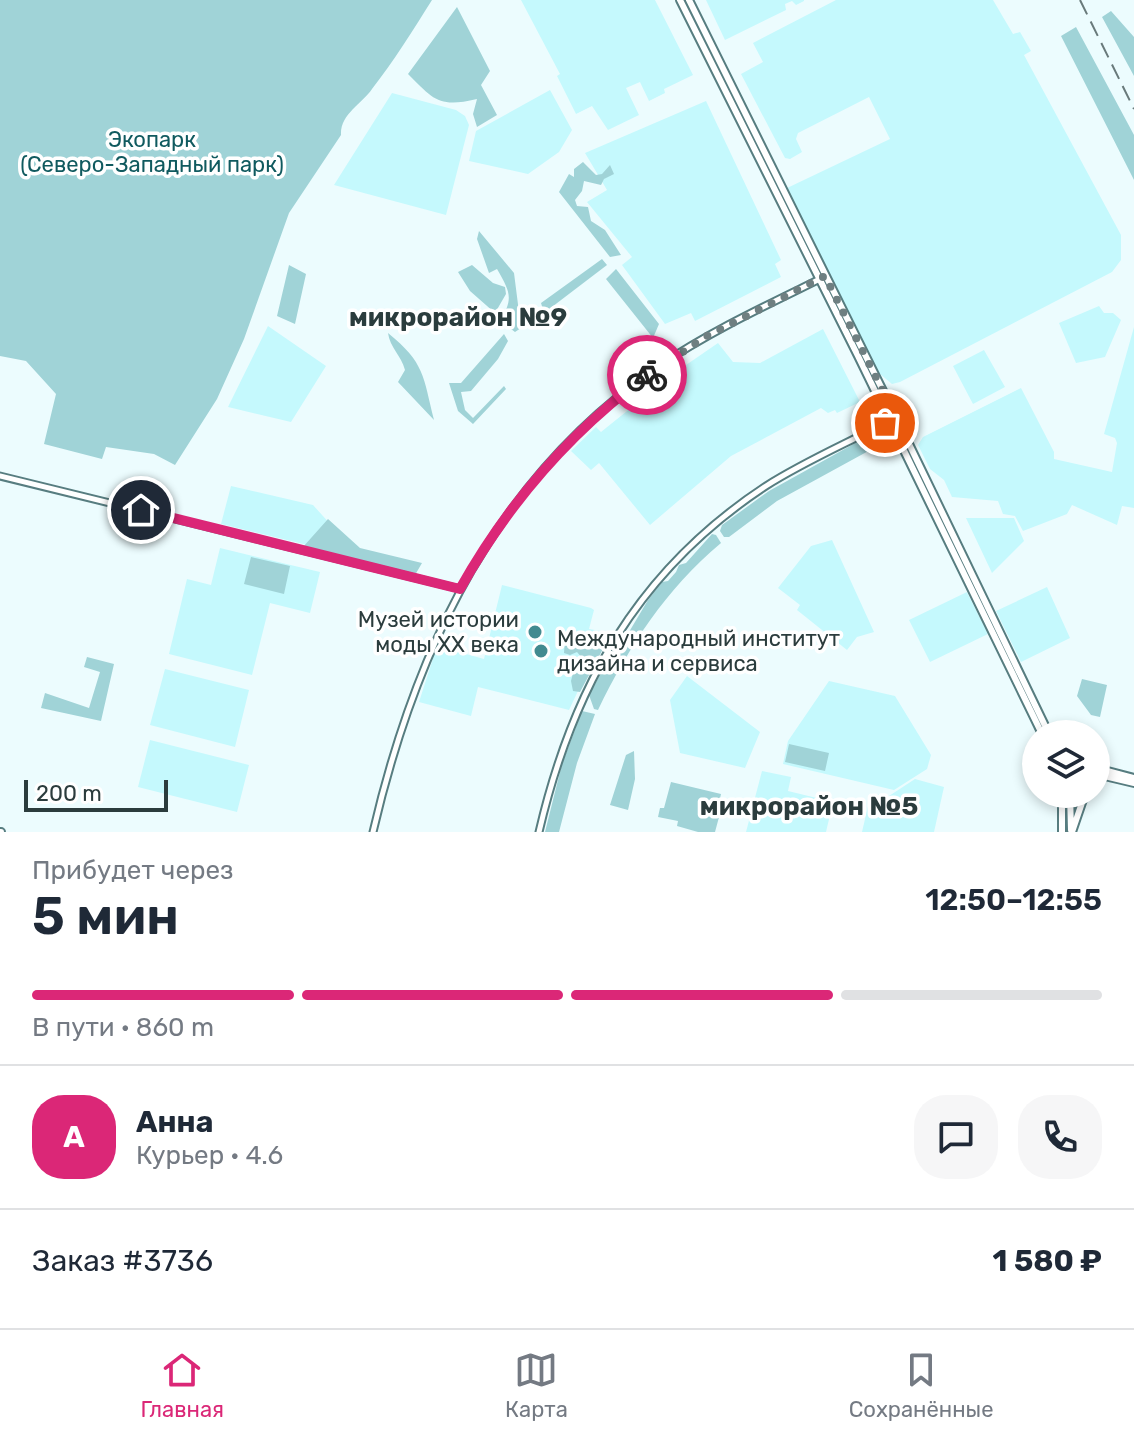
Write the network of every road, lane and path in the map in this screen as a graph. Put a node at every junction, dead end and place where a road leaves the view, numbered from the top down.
1 (680, 0) edge
2 (689, 0) edge
3 (723, 78) junction
4 (822, 277) junction
5 (892, 419) junction
6 (0, 476) edge
7 (460, 589) junction
8 (979, 598) junction
9 (1036, 720) edge
10 (1042, 720) edge
11 (1110, 776) edge
12 (1134, 781) edge
13 (1062, 808) edge
14 (1071, 808) edge
15 (1080, 808) edge
16 (373, 832) edge
17 (539, 832) edge
18 (1062, 832) edge
19 (1072, 832) edge

1 - 3 main road
2 - 3 main road
3 - 4 main road
4 - 5 main road
4 - 7 street
5 - 8 main road
5 - 17 street
6 - 7 street
7 - 16 street
8 - 9 main road
8 - 10 main road
11 - 12 main road
13 - 18 main road
14 - 19 main road
15 - 19 main road

